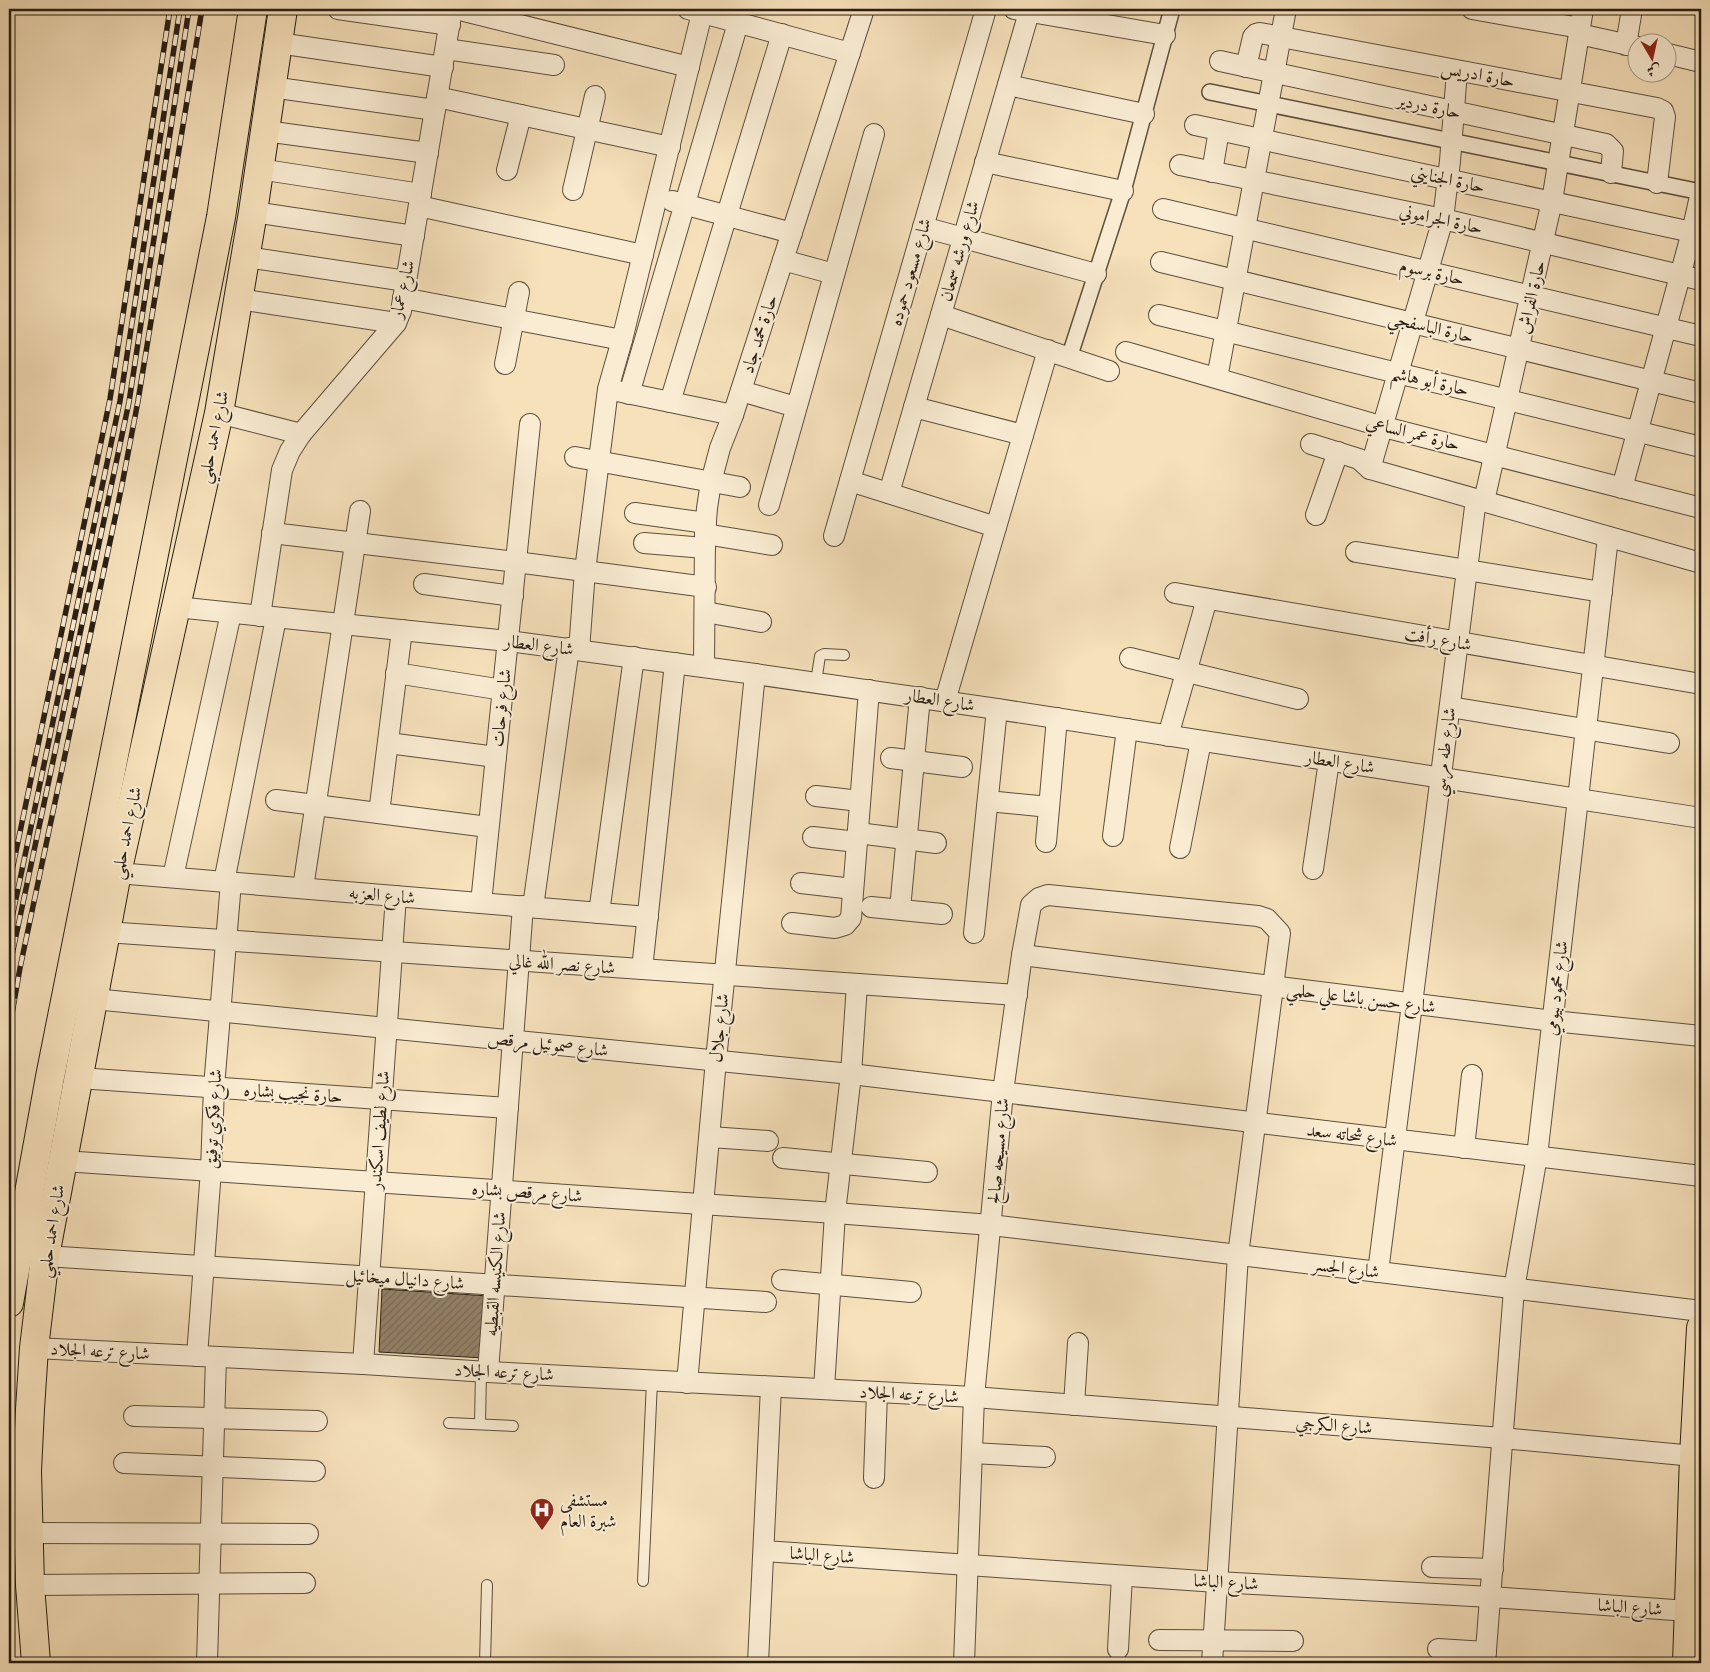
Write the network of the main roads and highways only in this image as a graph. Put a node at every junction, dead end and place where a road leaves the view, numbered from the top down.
1 (253, 9) edge
2 (283, 9) edge
3 (252, 216) junction
4 (221, 217) junction
5 (9, 1304) edge
6 (1701, 1328) edge
7 (36, 1663) edge
8 (1687, 1663) edge

1 - 4 main road, شارع احمد حلمي
2 - 3 main road, شارع احمد حلمي
3 - 4 main road
3 - 7 main road, شارع احمد حلمي
4 - 5 main road, شارع احمد حلمي
6 - 8 main road

